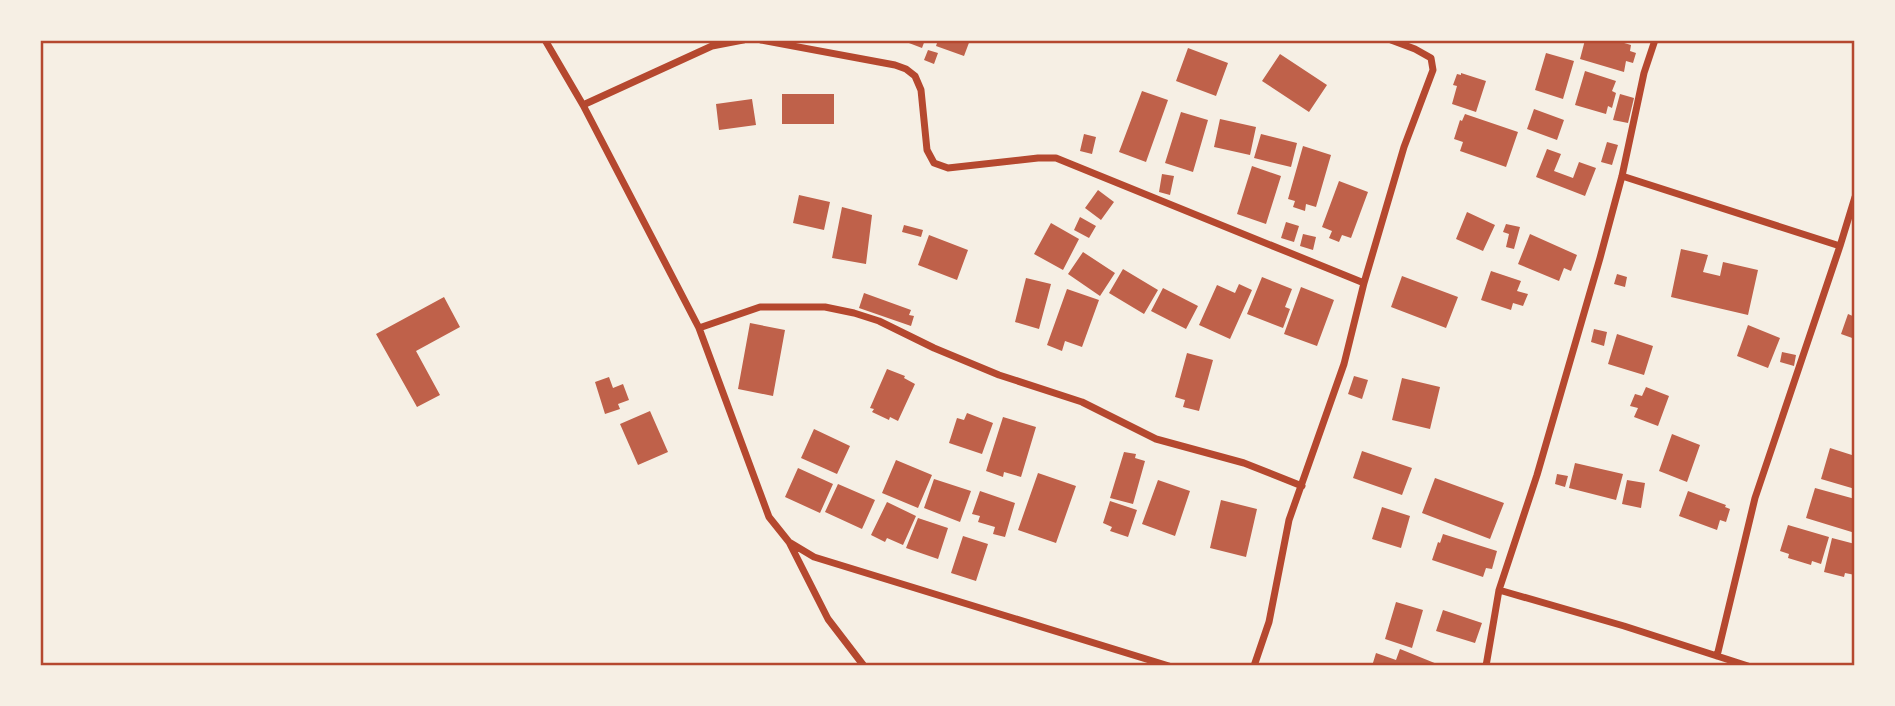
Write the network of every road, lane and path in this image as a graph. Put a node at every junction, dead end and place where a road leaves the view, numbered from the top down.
1 (545, 40) edge
2 (743, 40) edge
3 (761, 40) edge
4 (1391, 40) edge
5 (1655, 40) edge
6 (583, 105) junction
7 (1622, 176) junction
8 (1855, 197) edge
9 (1840, 246) junction
10 (1364, 283) junction
11 (699, 328) junction
12 (1302, 486) junction
13 (789, 542) junction
14 (1499, 590) junction
15 (1717, 656) junction
16 (864, 666) edge
17 (1169, 666) edge
18 (1254, 666) edge
19 (1486, 666) edge
20 (1748, 666) edge

1 - 6 street
2 - 6 street
3 - 10 street
4 - 10 street
5 - 7 street
6 - 11 street
7 - 9 street
7 - 14 street
8 - 9 street
9 - 15 street
10 - 12 street
11 - 12 street
11 - 13 street
12 - 18 street
13 - 16 street
13 - 17 street
14 - 15 street
14 - 19 street
15 - 20 street

